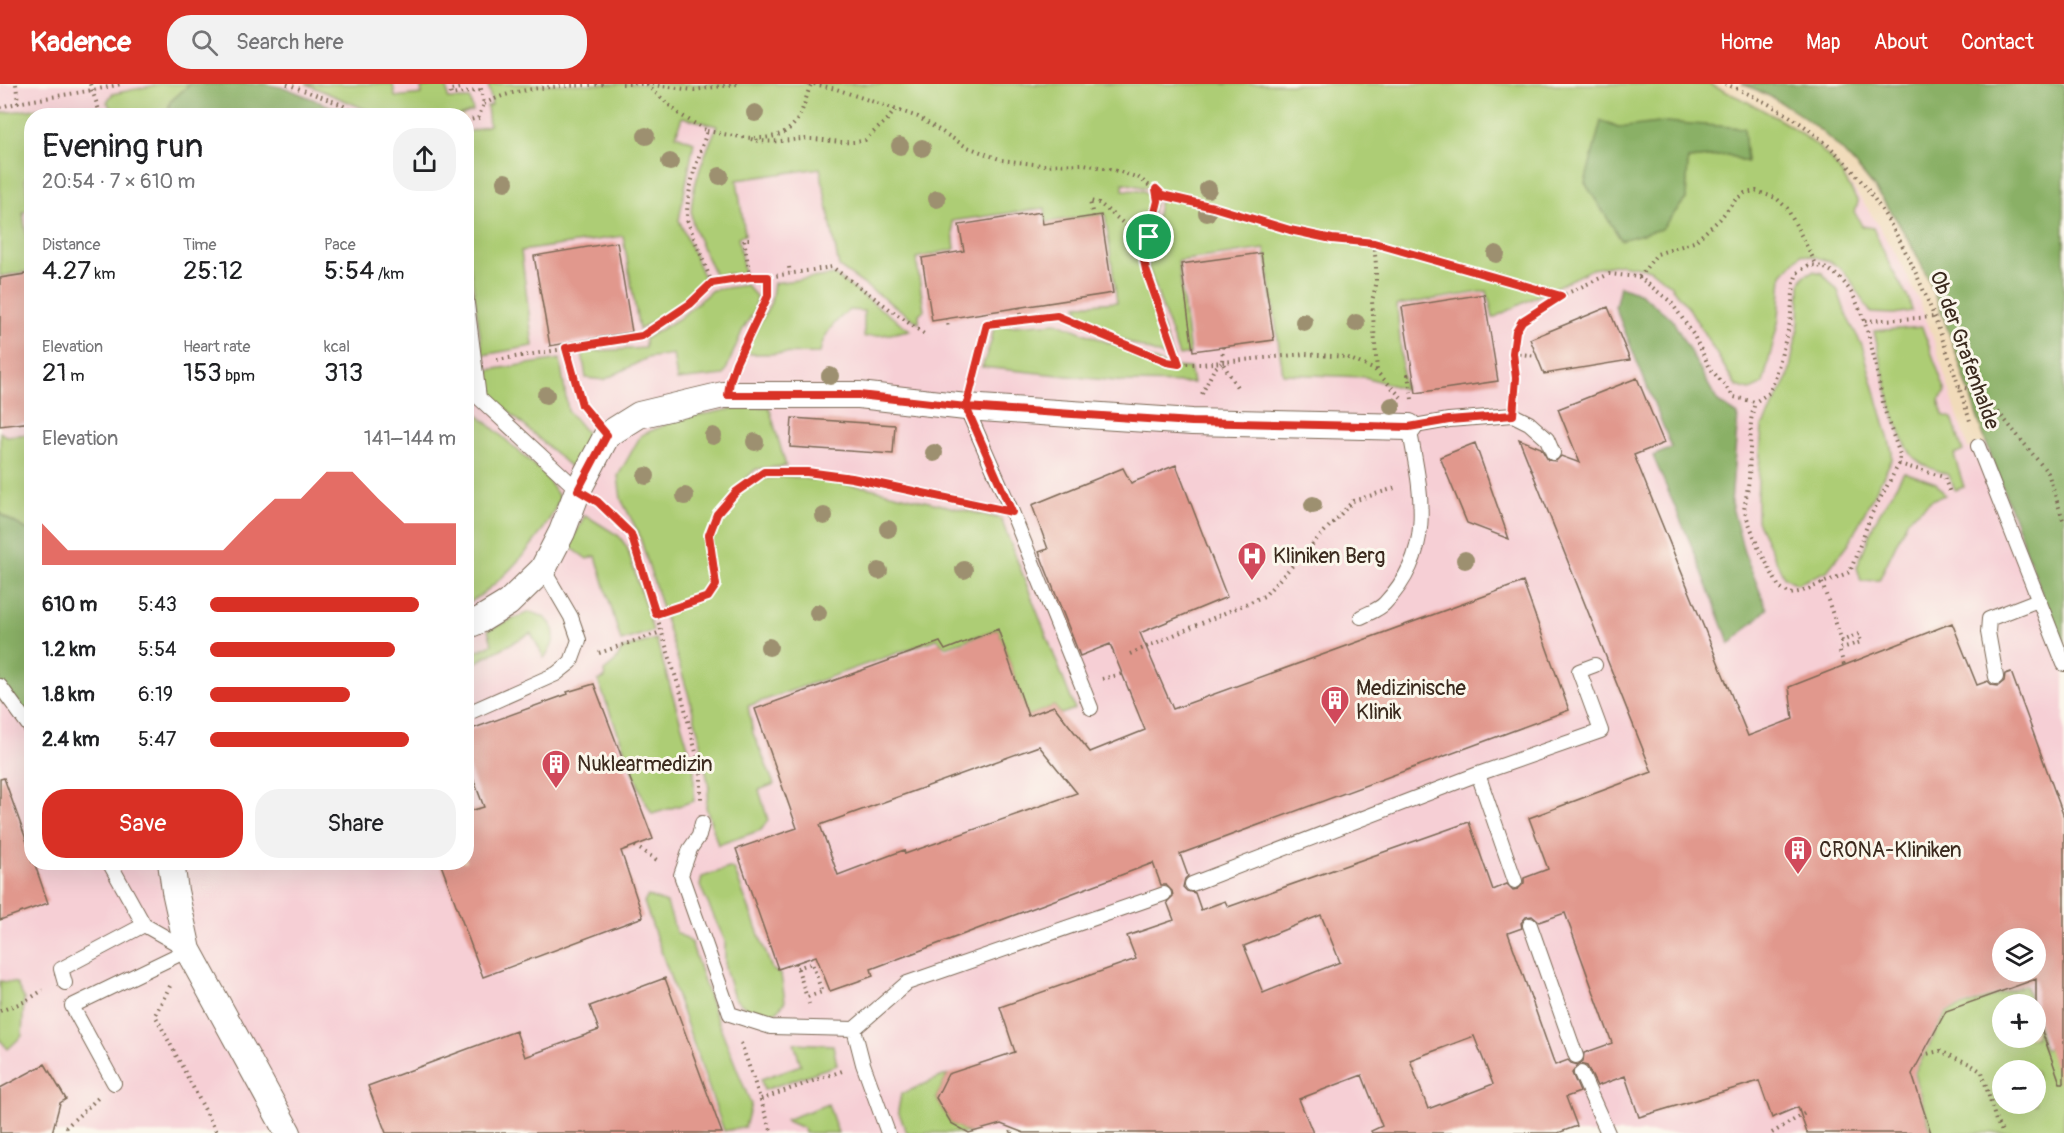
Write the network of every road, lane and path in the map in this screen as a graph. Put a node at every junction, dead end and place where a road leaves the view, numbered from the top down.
1 (16, 84) edge
2 (90, 84) edge
3 (121, 84) edge
4 (287, 84) edge
5 (461, 84) edge
6 (480, 84) edge
7 (606, 84) edge
8 (622, 84) edge
9 (737, 84) edge
10 (812, 84) edge
11 (1725, 84) edge
12 (298, 85) edge
13 (647, 85) edge
14 (481, 90) junction
15 (91, 92) junction
16 (18, 103) junction
17 (484, 104) junction
18 (0, 107) edge
19 (98, 108) edge
20 (347, 108) edge
21 (895, 109) junction
22 (474, 119) edge
23 (707, 131) junction
24 (751, 139) junction
25 (1156, 189) junction
26 (1093, 217) dead end
27 (1149, 237) junction
28 (749, 239) dead end
29 (1374, 243) junction
30 (1817, 265) junction
31 (789, 267) dead end
32 (790, 273) junction
33 (750, 277) junction
34 (768, 277) junction
35 (1638, 277) junction
36 (712, 283) junction
37 (1561, 296) junction
38 (1019, 307) dead end
39 (1935, 317) junction
40 (947, 318) dead end
41 (1021, 320) junction
42 (1866, 321) junction
43 (948, 328) dead end
44 (924, 334) dead end
45 (1222, 347) dead end
46 (566, 348) junction
47 (1513, 353) junction
48 (1537, 356) dead end
49 (496, 360) dead end
50 (1222, 362) junction
51 (1179, 364) junction
52 (1377, 372) junction
53 (1413, 374) dead end
54 (1237, 387) dead end
55 (1959, 387) junction
56 (728, 395) junction
57 (474, 398) edge
58 (1412, 400) dead end
59 (1403, 402) dead end
60 (1755, 402) junction
61 (966, 407) junction
62 (1513, 415) junction
63 (1409, 427) junction
64 (607, 435) junction
65 (1978, 446) joint
66 (1553, 453) dead end
67 (1899, 464) junction
68 (1419, 480) junction
69 (578, 490) junction
70 (1950, 493) dead end
71 (1012, 512) junction
72 (2064, 523) edge
73 (543, 569) junction
74 (1822, 583) junction
75 (2038, 600) junction
76 (656, 614) junction
77 (1361, 617) dead end
78 (474, 623) edge
79 (661, 632) junction
80 (615, 647) dead end
81 (1130, 654) dead end
82 (2064, 664) edge
83 (1595, 665) dead end
84 (1844, 665) dead end
85 (1996, 677) dead end
86 (0, 686) edge
87 (1090, 708) dead end
88 (474, 710) edge
89 (24, 719) edge
90 (1478, 774) junction
91 (702, 823) joint
92 (113, 870) edge
93 (172, 870) edge
94 (1515, 881) dead end
95 (1191, 884) dead end
96 (1164, 894) dead end
97 (144, 925) junction
98 (1530, 925) dead end
99 (188, 950) junction
100 (65, 982) dead end
101 (803, 987) dead end
102 (807, 997) dead end
103 (26, 1000) dead end
104 (0, 1011) edge
105 (730, 1014) junction
106 (854, 1029) junction
107 (1922, 1055) dead end
108 (1576, 1056) dead end
109 (863, 1064) junction
110 (1581, 1073) dead end
111 (114, 1083) joint
112 (761, 1099) junction
113 (1807, 1112) dead end
114 (64, 1133) edge
115 (217, 1133) edge
116 (288, 1133) edge
117 (772, 1133) edge
118 (888, 1133) edge
119 (1608, 1133) edge
120 (1772, 1133) edge
121 (2003, 1133) edge

1 - 16 path
2 - 15 path
3 - 15 path
4 - 12 path
5 - 14 path
6 - 14 path
7 - 17 path
8 - 13 path
9 - 13 path
10 - 21 path
10 - 24 path
11 - 39 path, Ob der Grafenhalde
12 - 20 path
13 - 23 path
14 - 17 path
15 - 16 path
15 - 19 path
16 - 18 path
17 - 22 path
21 - 24 path
21 - 25 path
23 - 24 path
23 - 36 path
25 - 27 path
25 - 29 path
26 - 27 path
27 - 51 path
28 - 33 path
29 - 37 path
29 - 52 path
30 - 35 path
30 - 42 path
30 - 60 path
31 - 32 path
32 - 34 path
32 - 44 path
33 - 34 path
33 - 36 path
34 - 56 path
35 - 37 path
35 - 60 path
36 - 46 path
37 - 47 path
38 - 41 path
39 - 42 path
39 - 55 path, Ob der Grafenhalde
40 - 43 path
41 - 51 path
41 - 61 path
42 - 67 path
45 - 50 path
46 - 49 path
46 - 64 path
47 - 48 path
47 - 62 path
50 - 51 path
50 - 52 path
50 - 54 path
52 - 59 path
53 - 58 path
55 - 65 path, Ob der Grafenhalde
55 - 72 path
56 - 61 street
56 - 64 street
57 - 69 lane
60 - 74 path
61 - 63 street
61 - 71 lane
62 - 63 lane
62 - 66 lane
63 - 68 lane
64 - 69 street
65 - 75 lane, Ob der Grafenhalde
67 - 70 path
67 - 74 path
68 - 77 lane
68 - 81 path
69 - 73 street
69 - 76 path
71 - 76 path
71 - 87 lane
73 - 78 street
73 - 88 lane
74 - 84 path
75 - 82 lane, Ob der Grafenhalde
75 - 85 lane
76 - 79 path
79 - 80 path
79 - 91 path
83 - 90 lane
86 - 89 lane
90 - 94 lane
90 - 95 lane
91 - 105 lane
92 - 97 lane
93 - 99 street
96 - 106 lane
97 - 99 lane
97 - 100 lane
98 - 108 lane
99 - 111 lane
99 - 115 path
99 - 116 street
101 - 102 path
103 - 104 path
105 - 106 lane
105 - 112 path
106 - 109 lane
107 - 121 path
109 - 112 path
109 - 118 lane
110 - 119 lane
111 - 114 path
112 - 117 path
113 - 120 path

